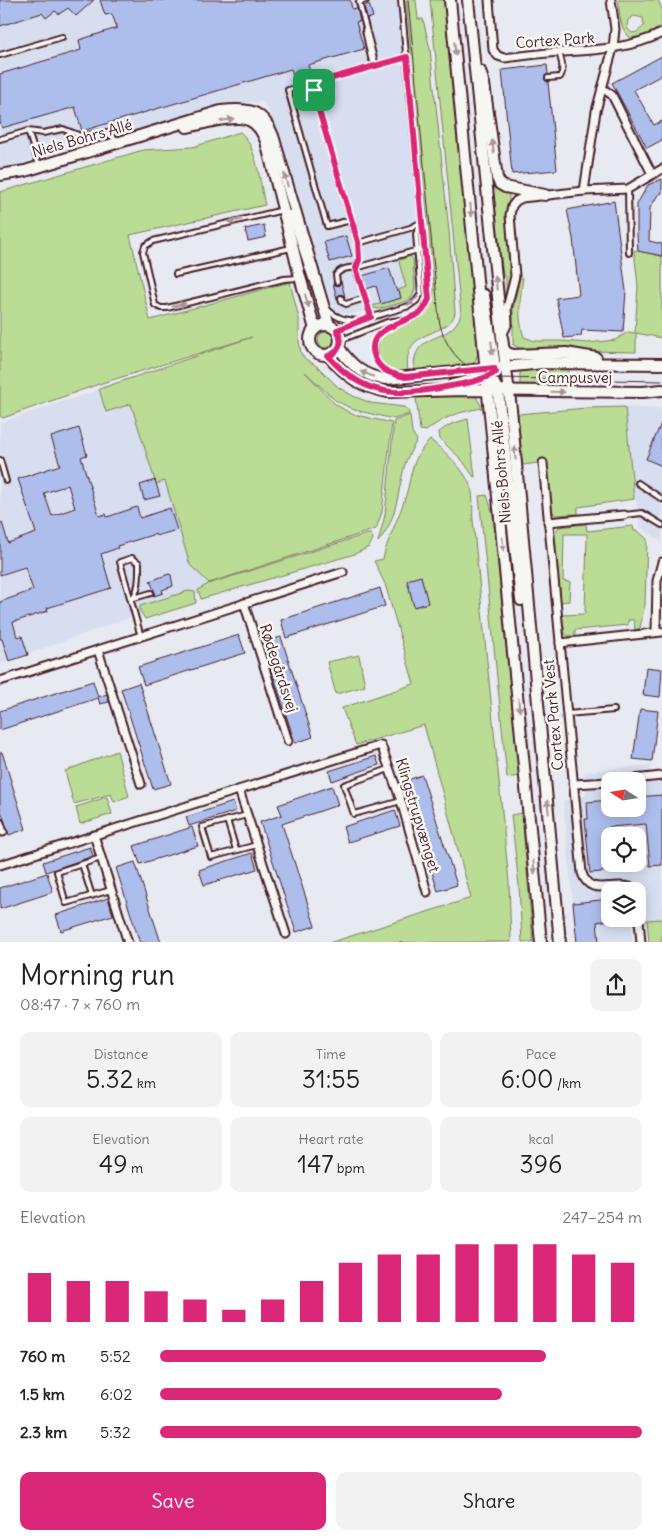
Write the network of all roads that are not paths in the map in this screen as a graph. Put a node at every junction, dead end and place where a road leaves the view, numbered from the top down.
1 (366, 0) edge
2 (401, 0) edge
3 (450, 0) edge
4 (468, 0) edge
5 (489, 0) edge
6 (611, 0) edge
7 (662, 33) edge
8 (62, 36) dead end
9 (613, 48) junction
10 (473, 49) junction
11 (559, 52) junction
12 (0, 55) edge
13 (407, 57) junction
14 (376, 66) junction
15 (548, 78) dead end
16 (311, 84) junction
17 (602, 88) junction
18 (28, 131) junction
19 (144, 135) junction
20 (0, 139) edge
21 (116, 143) junction
22 (40, 166) junction
23 (662, 169) edge
24 (25, 171) junction
25 (652, 174) junction
26 (0, 175) edge
27 (0, 183) edge
28 (628, 189) junction
29 (584, 192) junction
30 (545, 195) junction
31 (283, 210) junction
32 (351, 220) junction
33 (422, 222) junction
34 (358, 242) junction
35 (296, 246) junction
36 (425, 248) junction
37 (417, 249) junction
38 (629, 253) dead end
39 (356, 268) junction
40 (176, 274) dead end
41 (300, 277) junction
42 (337, 282) dead end
43 (319, 291) junction
44 (341, 298) dead end
45 (365, 298) junction
46 (324, 306) junction
47 (371, 317) junction
48 (404, 319) junction
49 (359, 321) junction
50 (315, 328) junction
51 (336, 336) junction
52 (502, 342) junction
53 (328, 356) junction
54 (616, 363) junction
55 (662, 364) edge
56 (494, 370) junction
57 (405, 377) junction
58 (430, 390) junction
59 (662, 390) edge
60 (498, 391) junction
61 (643, 392) junction
62 (662, 394) edge
63 (0, 460) edge
64 (542, 463) dead end
65 (6, 481) dead end
66 (638, 483) dead end
67 (662, 499) edge
68 (624, 515) joint
69 (548, 522) junction
70 (662, 525) edge
71 (662, 562) edge
72 (343, 572) dead end
73 (151, 593) dead end
74 (131, 599) junction
75 (244, 602) junction
76 (659, 632) edge
77 (141, 636) junction
78 (560, 643) junction
79 (98, 650) junction
80 (0, 682) edge
81 (614, 710) dead end
82 (567, 714) junction
83 (288, 741) dead end
84 (390, 769) junction
85 (662, 776) edge
86 (646, 778) edge
87 (601, 782) edge
88 (141, 784) dead end
89 (574, 784) junction
90 (239, 790) junction
91 (401, 801) junction
92 (247, 815) junction
93 (228, 820) junction
94 (0, 823) edge
95 (3, 832) dead end
96 (94, 835) junction
97 (257, 844) junction
98 (236, 850) junction
99 (101, 858) junction
100 (82, 864) junction
101 (0, 865) edge
102 (601, 887) edge
103 (111, 890) junction
104 (427, 892) dead end
105 (92, 896) junction
106 (640, 927) edge
107 (286, 934) dead end
108 (128, 942) edge
109 (541, 942) edge
110 (560, 942) edge
111 (641, 942) edge

1 - 14 lane
2 - 13 lane
3 -> 56 street, Niels Bohrs Allé
4 - 10 street, Niels Bohrs Allé
5 - 11 street, Cortex Park
6 - 9 street, Cortex Park
7 - 9 street, Cortex Park
8 - 12 lane
9 - 11 street, Cortex Park
9 - 17 street, Cortex Park
30 -> 10 street
52 -> 10 street, Niels Bohrs Allé
11 - 15 lane
13 - 14 lane
13 - 33 lane
14 - 16 lane
16 - 32 lane
16 - 32 lane
17 - 25 street
17 - 29 street, Cortex Park
18 - 20 lane
18 - 21 lane
18 - 22 lane
19 - 21 street, Niels Bohrs Allé
19 -> 31 street, Niels Bohrs Allé
43 -> 19 street, Niels Bohrs Allé
21 - 22 street, Niels Bohrs Allé
22 - 24 street, Niels Bohrs Allé
23 - 25 street
24 - 26 street, Niels Bohrs Allé
24 - 27 street
25 - 28 street
28 - 29 street
28 - 38 lane
29 - 30 street
30 - 52 street
31 - 35 street, Niels Bohrs Allé
31 -> 41 lane
32 - 34 lane
33 - 34 lane
33 - 36 lane
33 - 37 lane
34 - 39 lane
35 - 40 lane
35 - 41 street, Niels Bohrs Allé
35 - 43 lane
36 - 37 lane
36 - 48 lane
37 - 39 lane
37 -> 47 lane
39 - 42 lane
39 - 45 lane
41 -> 50 street, Niels Bohrs Allé
43 - 46 street, Niels Bohrs Allé
44 - 45 lane
45 - 47 lane
46 - 49 lane
46 - 51 street, Niels Bohrs Allé
47 - 49 lane
48 - 51 lane
48 - 57 lane
49 - 51 lane
50 - 51 street
50 - 53 street
51 - 53 street
57 -> 51 street, Niels Bohrs Allé
52 - 54 street, Campusvej
52 - 56 street, Niels Bohrs Allé
53 - 58 street
54 - 55 street, Campusvej
54 - 56 street, Campusvej
56 - 57 street, Niels Bohrs Allé
56 - 58 street
56 - 60 street, Niels Bohrs Allé
56 - 60 street, Niels Bohrs Allé
58 - 60 street
59 - 61 street, Campusvej
60 -> 61 street, Campusvej
60 -> 109 street, Niels Bohrs Allé
110 -> 60 street, Niels Bohrs Allé
61 - 62 street
63 - 65 lane
64 - 69 street, Cortex Park Vest
66 - 67 lane
68 - 69 street
68 - 70 lane
69 - 78 street, Cortex Park Vest
71 - 76 street, Cortex Park Vest
72 - 75 street
73 - 74 lane
74 - 74 lane
74 - 77 lane
75 - 77 street
75 - 83 street, Rødegårdsvej
76 - 78 street, Cortex Park Vest
77 - 79 street
78 - 82 street, Cortex Park Vest
79 - 80 street
79 - 88 street
81 - 82 lane
82 - 89 street, Cortex Park Vest
84 - 90 street, Klingstrupvænget
84 - 91 street, Klingstrupvænget
84 - 91 lane
85 - 86 street
87 - 89 street, Cortex Park Vest
89 - 102 street, Cortex Park Vest
90 - 92 street
90 - 96 street, Klingstrupvænget
91 - 104 street, Klingstrupvænget
92 - 93 lane
92 - 97 street
93 - 98 lane
93 - 98 lane
94 - 95 street
96 - 99 street
96 - 101 street, Klingstrupvænget
97 - 98 lane
97 - 107 street
99 - 100 lane
99 - 103 street
100 - 105 lane
100 - 105 lane
103 - 105 lane
103 - 108 street
106 - 111 street

